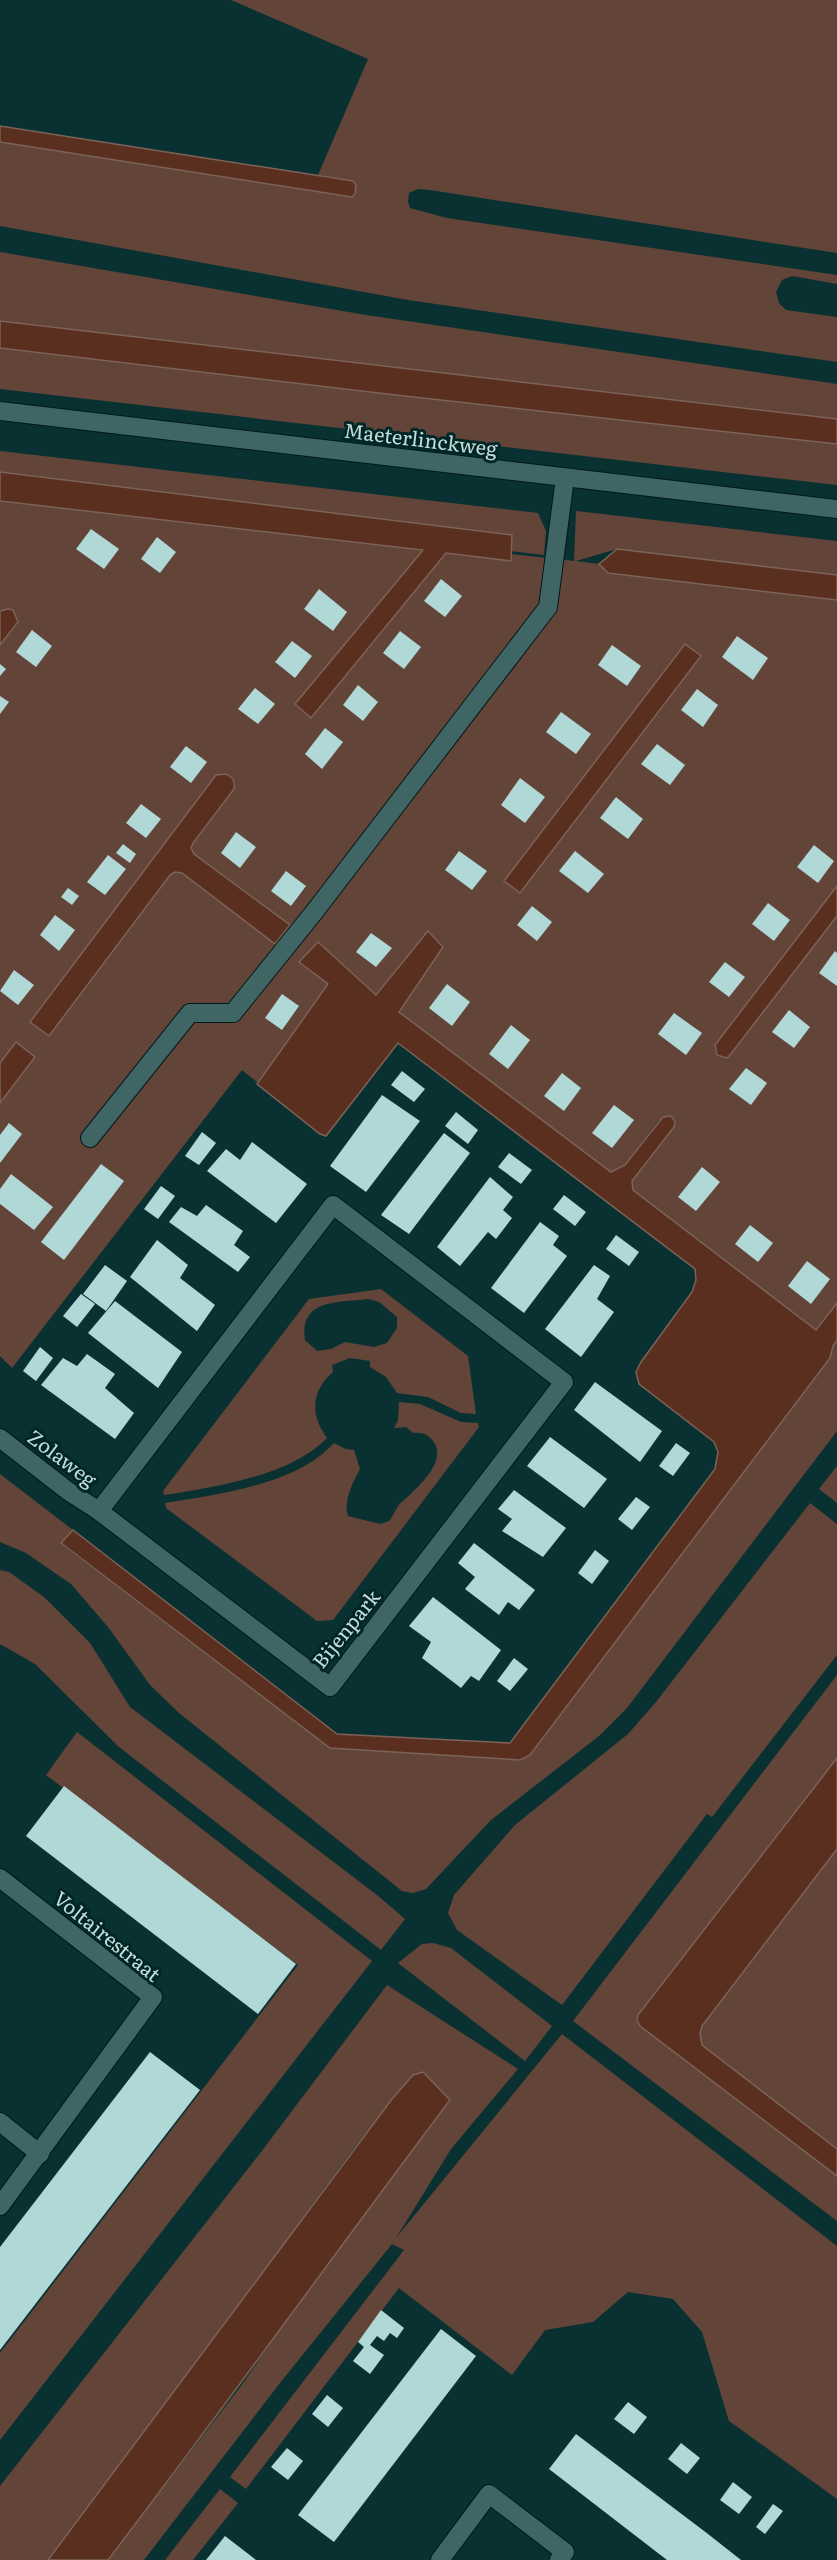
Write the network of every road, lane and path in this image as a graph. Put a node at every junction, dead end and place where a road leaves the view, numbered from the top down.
1 (0, 411) edge
2 (565, 478) junction
3 (837, 509) edge
4 (90, 1138) dead end
5 (0, 1438) edge
6 (99, 1511) junction
7 (0, 1878) edge
8 (0, 2122) edge
9 (40, 2154) junction
10 (0, 2206) edge
11 (440, 2560) edge
12 (559, 2560) edge

1 - 2 street, Maeterlinckweg
2 - 3 street, Maeterlinckweg
2 - 4 street
5 - 6 street, Zolaweg
6 - 6 street, Bijenpark
7 - 9 street, Voltairestraat
8 - 9 street
9 - 10 street, Voltairestraat
11 - 12 street

